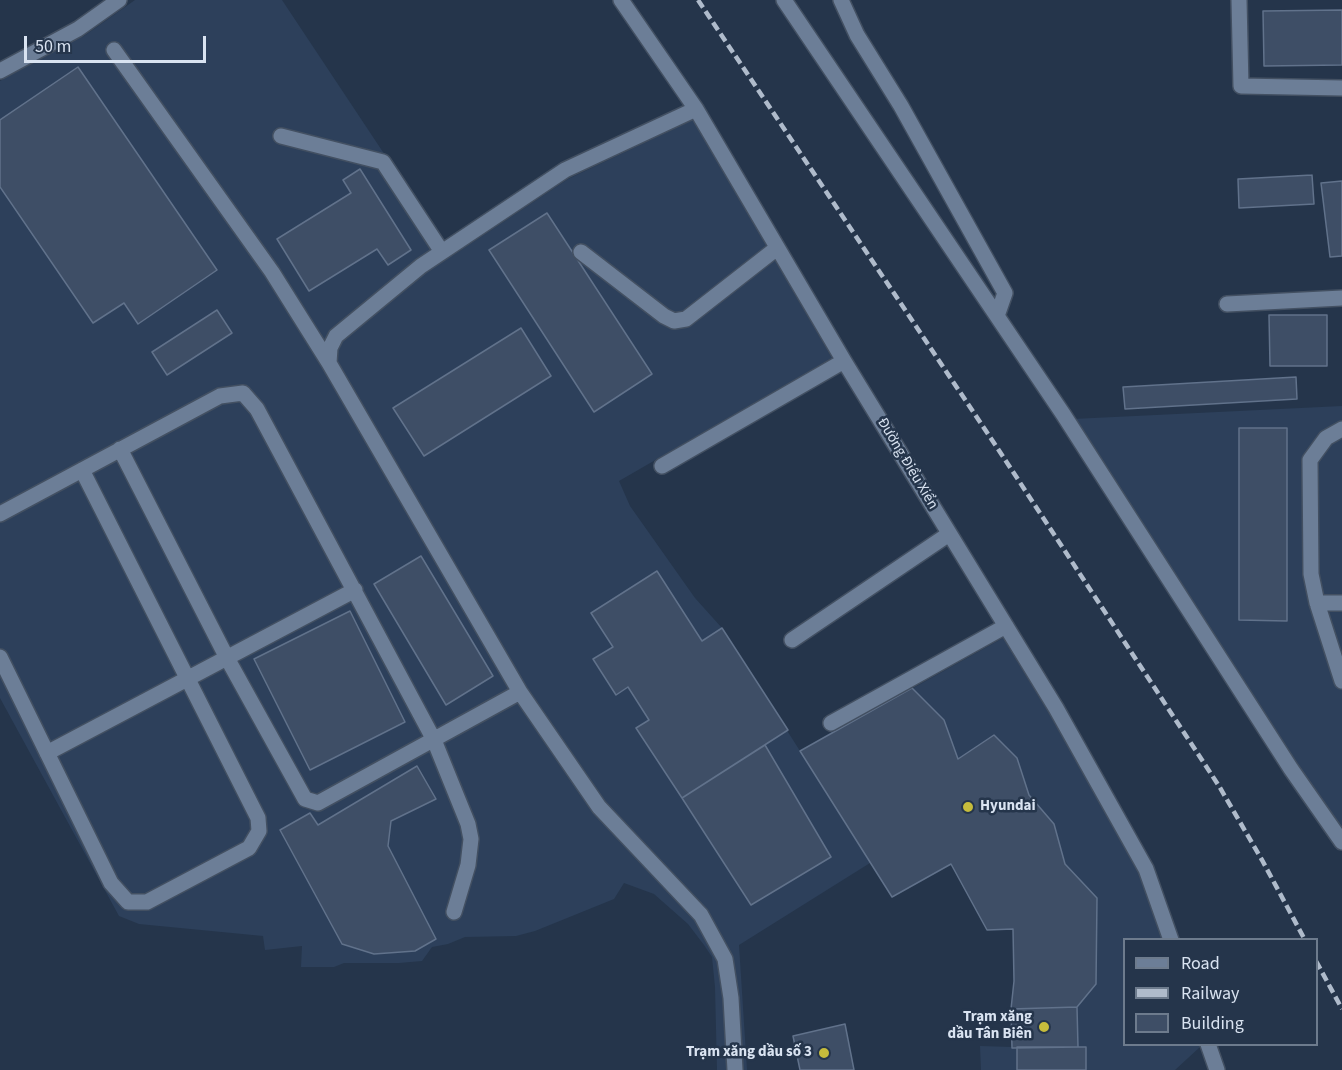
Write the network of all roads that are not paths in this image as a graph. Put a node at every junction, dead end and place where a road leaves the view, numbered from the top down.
1 (119, 0) edge
2 (621, 0) edge
3 (784, 0) edge
4 (841, 0) edge
5 (1239, 0) edge
6 (114, 50) dead end
7 (0, 71) edge
8 (1342, 88) edge
9 (696, 109) junction
10 (281, 136) dead end
11 (777, 248) junction
12 (442, 252) junction
13 (580, 252) dead end
14 (1342, 298) edge
15 (1227, 304) dead end
16 (997, 316) junction
17 (844, 362) junction
18 (329, 363) junction
19 (1342, 429) edge
20 (120, 449) junction
21 (662, 466) dead end
22 (82, 470) junction
23 (0, 513) edge
24 (949, 534) junction
25 (355, 590) junction
26 (1317, 603) junction
27 (1342, 603) edge
28 (1005, 626) junction
29 (792, 640) dead end
30 (0, 657) edge
31 (227, 658) junction
32 (1339, 665) edge
33 (188, 679) junction
34 (1342, 681) edge
35 (520, 692) junction
36 (831, 723) dead end
37 (434, 740) junction
38 (47, 753) junction
39 (1342, 842) edge
40 (454, 912) dead end
41 (1171, 938) edge
42 (1209, 1046) edge
43 (735, 1070) edge
44 (1217, 1070) edge

1 - 7 street
2 - 9 street, Đường Điểu Xiển
3 - 16 street
4 - 16 street
5 - 8 street
6 - 18 street
9 - 11 street, Đường Điểu Xiển
9 - 12 street
10 - 12 street
11 - 13 street
11 - 17 street, Đường Điểu Xiển
12 - 18 street
14 - 15 street
16 - 39 street
17 - 21 street
17 - 24 street, Đường Điểu Xiển
18 - 35 street
19 - 26 street
20 - 22 street
20 - 25 street
20 - 31 street
22 - 23 street
22 - 33 street
24 - 28 street, Đường Điểu Xiển
24 - 29 street
25 - 31 street
25 - 37 street
26 - 27 street
26 - 32 street
28 - 36 street
28 - 41 street, Đường Điểu Xiển
30 - 38 street
31 - 33 street
31 - 37 street
32 - 34 street
33 - 38 street
33 - 38 street
35 - 37 street
35 - 43 street
37 - 40 street
42 - 44 street

